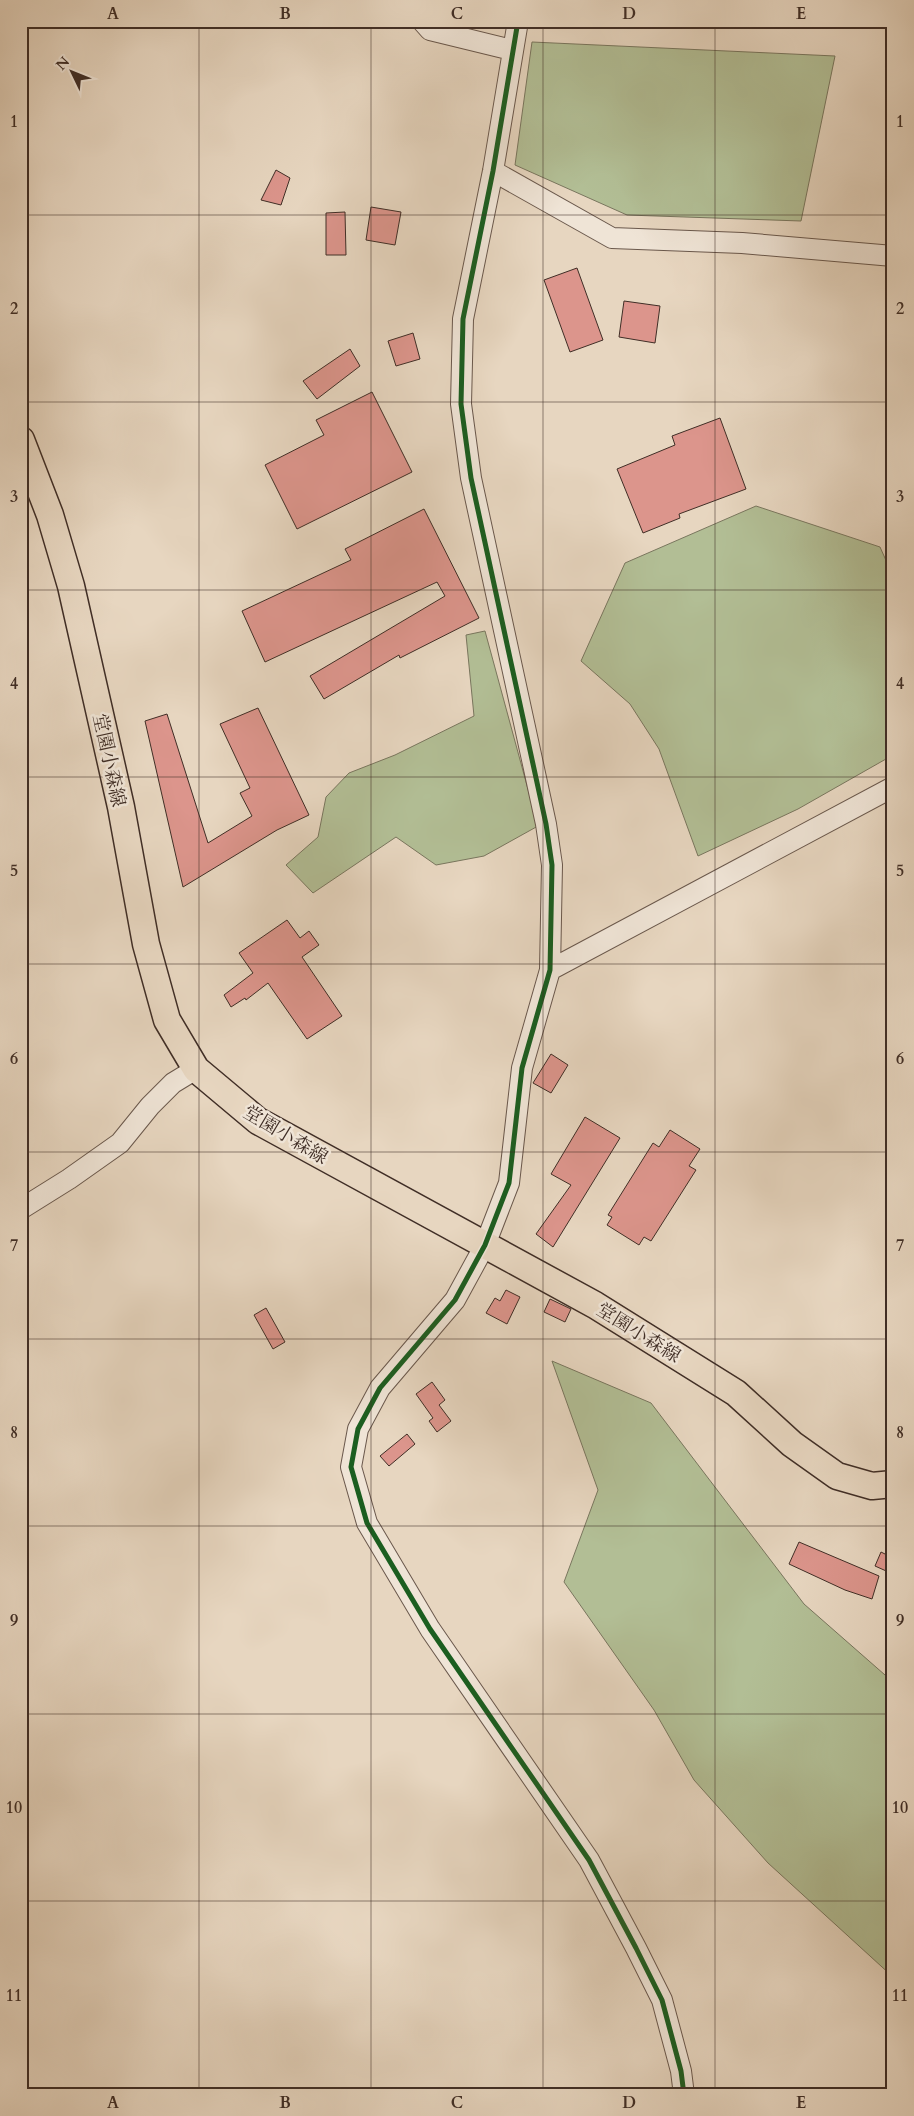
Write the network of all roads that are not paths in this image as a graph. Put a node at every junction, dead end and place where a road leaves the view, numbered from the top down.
1 (422, 21) edge
2 (518, 21) edge
3 (512, 50) junction
4 (493, 171) junction
5 (893, 256) edge
6 (21, 440) edge
7 (893, 787) edge
8 (550, 970) junction
9 (196, 1069) junction
10 (21, 1209) edge
11 (485, 1245) junction
12 (893, 1484) edge
13 (684, 2095) edge

1 - 3 street
2 - 3 street
3 - 4 street
4 - 5 street
4 - 8 street
6 - 9 main road, 堂園小森線
7 - 8 street
8 - 11 street
9 - 10 street
9 - 11 main road, 堂園小森線
11 - 12 main road, 堂園小森線
11 - 13 street

